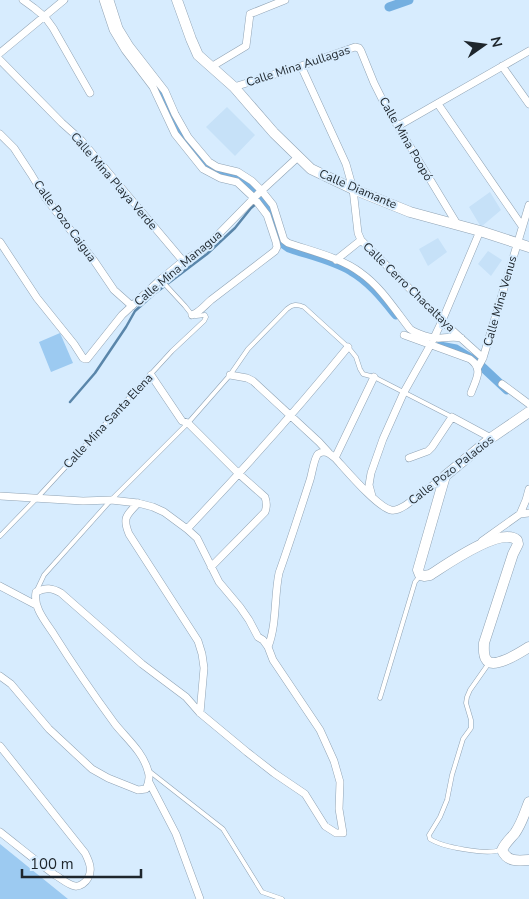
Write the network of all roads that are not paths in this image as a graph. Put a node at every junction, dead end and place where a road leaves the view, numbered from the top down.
1 (23, 0) edge
2 (64, 0) edge
3 (103, 0) edge
4 (110, 0) edge
5 (177, 0) edge
6 (285, 0) edge
7 (44, 17) junction
8 (361, 51) joint
9 (529, 51) edge
10 (0, 53) edge
11 (0, 60) edge
12 (301, 66) junction
13 (502, 66) junction
14 (211, 67) junction
15 (234, 87) junction
16 (90, 93) dead end
17 (438, 104) junction
18 (529, 104) edge
19 (398, 126) junction
20 (0, 134) edge
21 (298, 157) junction
22 (353, 189) junction
23 (262, 190) junction
24 (254, 198) junction
25 (529, 205) edge
26 (457, 224) junction
27 (522, 226) junction
28 (480, 231) junction
29 (360, 240) junction
30 (0, 242) edge
31 (517, 243) junction
32 (529, 247) edge
33 (336, 260) junction
34 (183, 261) junction
35 (160, 280) junction
36 (132, 306) junction
37 (192, 316) junction
38 (442, 321) junction
39 (404, 335) dead end
40 (461, 338) junction
41 (432, 341) junction
42 (348, 348) junction
43 (483, 358) junction
44 (478, 367) junction
45 (151, 375) junction
46 (230, 375) junction
47 (374, 377) junction
48 (502, 384) dead end
49 (404, 392) junction
50 (471, 393) dead end
51 (529, 404) edge
52 (529, 412) edge
53 (290, 416) junction
54 (452, 417) junction
55 (188, 423) junction
56 (491, 438) junction
57 (329, 453) junction
58 (335, 458) junction
59 (410, 458) dead end
60 (239, 474) junction
61 (445, 476) junction
62 (529, 489) edge
63 (0, 496) edge
64 (38, 497) junction
65 (373, 497) junction
66 (111, 500) junction
67 (138, 503) junction
68 (529, 513) edge
69 (520, 514) junction
70 (187, 529) junction
71 (0, 536) edge
72 (474, 547) junction
73 (211, 567) junction
74 (420, 575) junction
75 (0, 586) edge
76 (36, 592) junction
77 (36, 605) junction
78 (268, 647) junction
79 (529, 647) edge
80 (489, 663) junction
81 (0, 676) edge
82 (380, 698) dead end
83 (200, 712) junction
84 (0, 746) edge
85 (148, 771) junction
86 (150, 782) junction
87 (529, 802) edge
88 (0, 832) edge
89 (502, 850) junction
90 (529, 860) edge
91 (200, 899) edge
92 (282, 899) edge

1 - 7 street
2 - 7 street
3 - 24 street
4 - 23 street
5 - 14 street, Calle Diamante
6 - 14 street
7 - 10 street
7 - 16 street
8 - 12 street, Calle Mina Aullagas
8 - 19 street, Calle Mina Poopó
9 - 13 street
11 - 34 street, Calle Mina Playa Verde
12 - 15 street, Calle Mina Aullagas
12 - 22 street, Calle Cerro Chacaltaya
13 - 17 street
13 - 18 street
14 - 15 street, Calle Diamante
15 - 21 street, Calle Diamante
17 - 19 street
17 - 27 street
19 - 26 street, Calle Mina Poopó
20 - 36 street, Calle Pozo Caigua
21 - 22 street, Calle Diamante
21 - 23 street, Calle Mina Managua
22 - 26 street, Calle Diamante
22 - 29 street, Calle Cerro Chacaltaya
23 - 24 street, Calle Mina Managua
23 - 33 street
24 - 34 street, Calle Mina Managua
24 - 37 street
25 - 27 street, Calle Mina Venus
26 - 28 street, Calle Diamante
27 - 31 street, Calle Mina Venus
28 - 31 street, Calle Diamante
28 - 38 street
29 - 33 street
29 - 38 street, Calle Cerro Chacaltaya
30 - 36 street, Calle Mina Managua
31 - 32 street, Calle Diamante
31 - 43 street, Calle Mina Venus
33 - 41 street
34 - 35 street, Calle Mina Managua
35 - 36 street, Calle Mina Managua
35 - 37 lane, Calle Mina Santa Elena
37 - 45 lane, Calle Mina Santa Elena
38 - 40 street, Calle Cerro Chacaltaya
38 - 41 street
39 - 41 street
40 - 41 street
40 - 43 street, Calle Cerro Chacaltaya
41 - 44 street
41 - 49 street
42 - 46 lane
42 - 47 lane
42 - 53 street
43 - 44 street, Calle Mina Venus
44 - 50 street, Calle Mina Venus
45 - 55 street
45 - 64 lane, Calle Mina Santa Elena
46 - 53 street, Calle Pozo Palacios
46 - 55 lane
47 - 49 lane
47 - 58 street
48 - 51 street
49 - 54 lane
49 - 65 street
52 - 56 street, Calle Pozo Palacios
53 - 57 street, Calle Pozo Palacios
53 - 60 street
54 - 56 street
54 - 59 street
55 - 60 street
55 - 66 lane
56 - 61 street, Calle Pozo Palacios
57 - 58 street, Calle Pozo Palacios
57 - 78 street
58 - 65 street, Calle Pozo Palacios
60 - 70 street
60 - 73 street
61 - 65 street, Calle Pozo Palacios
61 - 74 street
62 - 69 street
63 - 64 street
64 - 66 street
64 - 71 lane, Calle Mina Santa Elena
66 - 67 street
66 - 76 lane
67 - 70 street
67 - 83 street
68 - 69 street
69 - 72 street
70 - 73 street
72 - 74 street
72 - 80 street
73 - 78 street
74 - 82 lane
75 - 77 street
76 - 77 street
76 - 83 street
77 - 85 street
78 - 83 street
79 - 80 street
80 - 89 lane
81 - 86 street
84 - 88 street
85 - 86 street
85 - 92 lane
86 - 91 street
87 - 89 street
89 - 90 street

